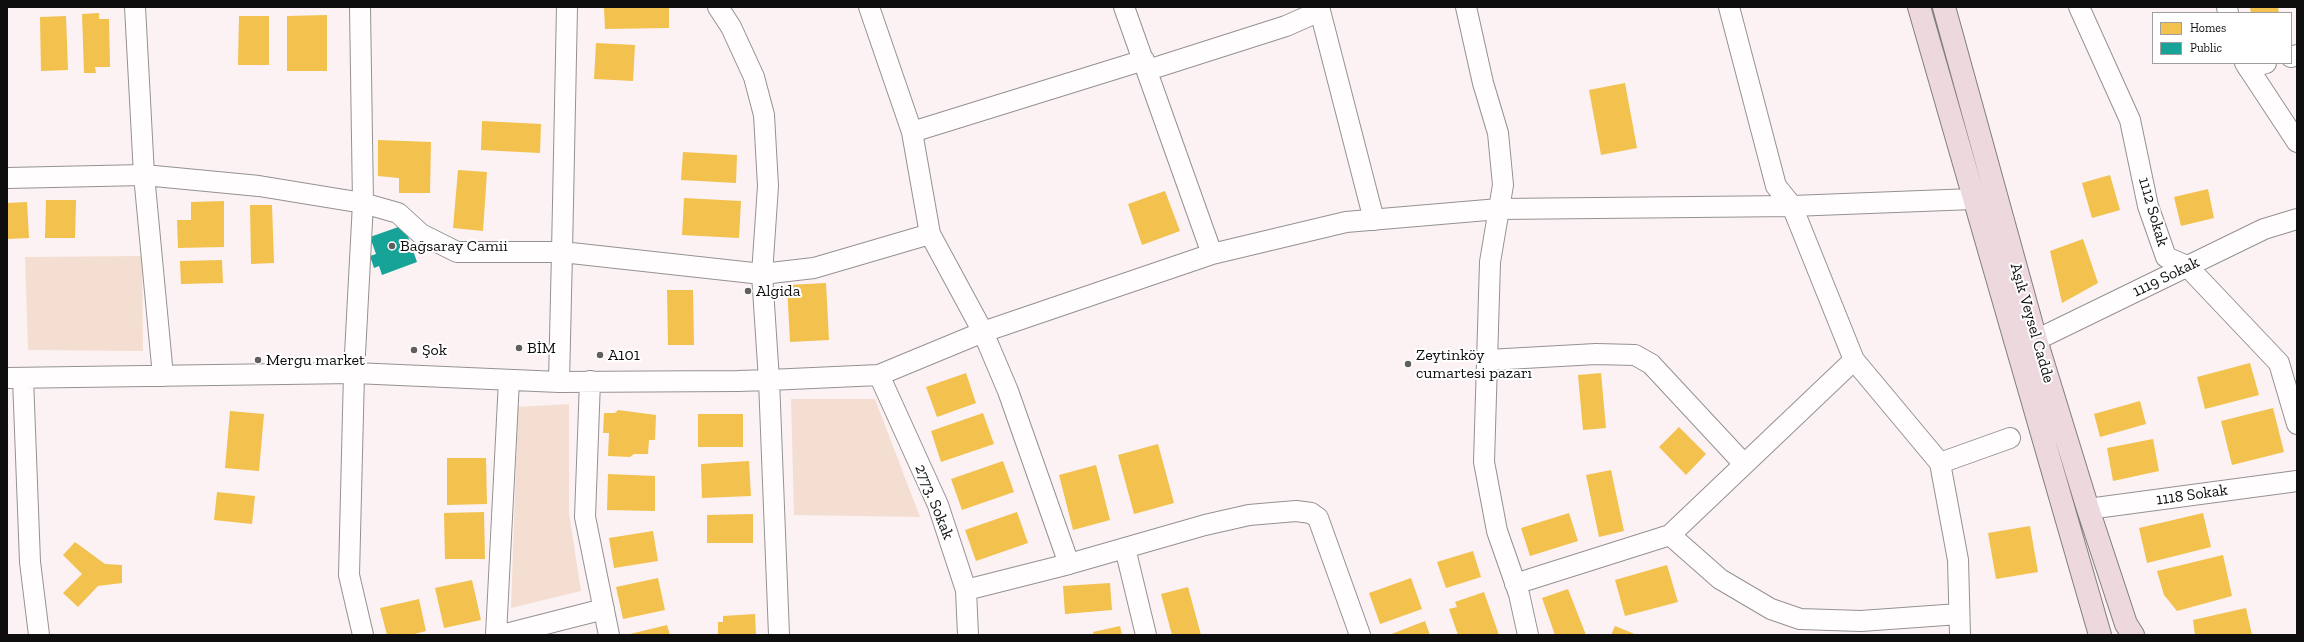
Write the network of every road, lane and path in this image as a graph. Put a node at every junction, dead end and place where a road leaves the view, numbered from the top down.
1 (134, 7) edge
2 (360, 7) edge
3 (568, 7) edge
4 (718, 7) edge
5 (869, 7) edge
6 (1124, 7) edge
7 (1466, 7) edge
8 (1730, 7) edge
9 (1919, 7) edge
10 (1944, 7) edge
11 (2079, 7) edge
12 (1319, 9) edge
13 (1146, 65) junction
14 (2253, 65) edge
15 (912, 132) junction
16 (2297, 142) edge
17 (144, 175) junction
18 (7, 178) edge
19 (1974, 199) junction
20 (363, 203) junction
21 (1792, 206) junction
22 (1499, 209) junction
23 (2297, 219) edge
24 (1374, 220) junction
25 (930, 234) junction
26 (562, 252) junction
27 (1212, 254) junction
28 (2187, 266) junction
29 (762, 274) junction
30 (983, 332) junction
31 (2036, 340) junction
32 (1488, 360) junction
33 (1854, 360) junction
34 (354, 373) junction
35 (879, 375) junction
36 (163, 376) junction
37 (15, 378) edge
38 (509, 380) junction
39 (769, 380) junction
40 (590, 381) junction
41 (559, 382) junction
42 (2297, 424) edge
43 (2010, 438) dead end
44 (1940, 463) junction
45 (1744, 464) junction
46 (2297, 481) edge
47 (2088, 509) junction
48 (1670, 535) junction
49 (1125, 548) junction
50 (1069, 564) junction
51 (1515, 584) junction
52 (966, 590) junction
53 (604, 609) junction
54 (1959, 614) junction
55 (39, 635) edge
56 (363, 635) edge
57 (496, 635) edge
58 (502, 635) edge
59 (609, 635) edge
60 (779, 635) edge
61 (968, 635) edge
62 (1146, 635) edge
63 (1360, 635) edge
64 (1528, 635) edge
65 (1960, 635) edge
66 (2100, 635) edge
67 (2133, 635) edge

1 - 17 street
2 - 20 street
3 - 26 street
4 - 29 street
5 - 15 street
6 - 13 street
7 - 22 street
8 - 21 street
9 - 19 main road, Aşık Veysel Cadde
10 - 31 main road, Aşık Veysel Cadde
11 - 28 street, 1112 Sokak
12 - 13 street
12 - 24 street
13 - 15 street
13 - 27 street
14 - 16 street
15 - 25 street
17 - 18 street
17 - 20 street
17 - 36 street
19 - 21 street
19 - 66 main road, Aşık Veysel Cadde
20 - 26 street
20 - 34 street
21 - 22 street
21 - 33 street
22 - 24 street
22 - 32 street
23 - 28 street, 1119 Sokak
24 - 27 street
25 - 29 street
25 - 30 street
26 - 29 street
26 - 41 street
27 - 30 street
28 - 31 street, 1119 Sokak
28 - 42 street, 1112 Sokak
29 - 39 street
30 - 35 street
30 - 50 street
31 - 47 main road, Aşık Veysel Cadde
32 - 45 street
32 - 51 street
33 - 44 street
33 - 45 street
34 - 36 street
34 - 38 street
34 - 56 street
35 - 39 street
35 - 52 street, 2773. Sokak
36 - 37 street
37 - 55 street
38 - 41 street
38 - 57 street
39 - 40 street
39 - 60 street
40 - 41 street
40 - 53 street
43 - 44 street
44 - 54 street
45 - 48 street
46 - 47 street, 1118 Sokak
47 - 67 main road, Aşık Veysel Cadde
48 - 51 street
48 - 54 street
49 - 50 street
49 - 62 street
49 - 63 street
50 - 52 street
51 - 64 street
52 - 61 street, 2773. Sokak
53 - 58 street
53 - 59 street
54 - 65 street

